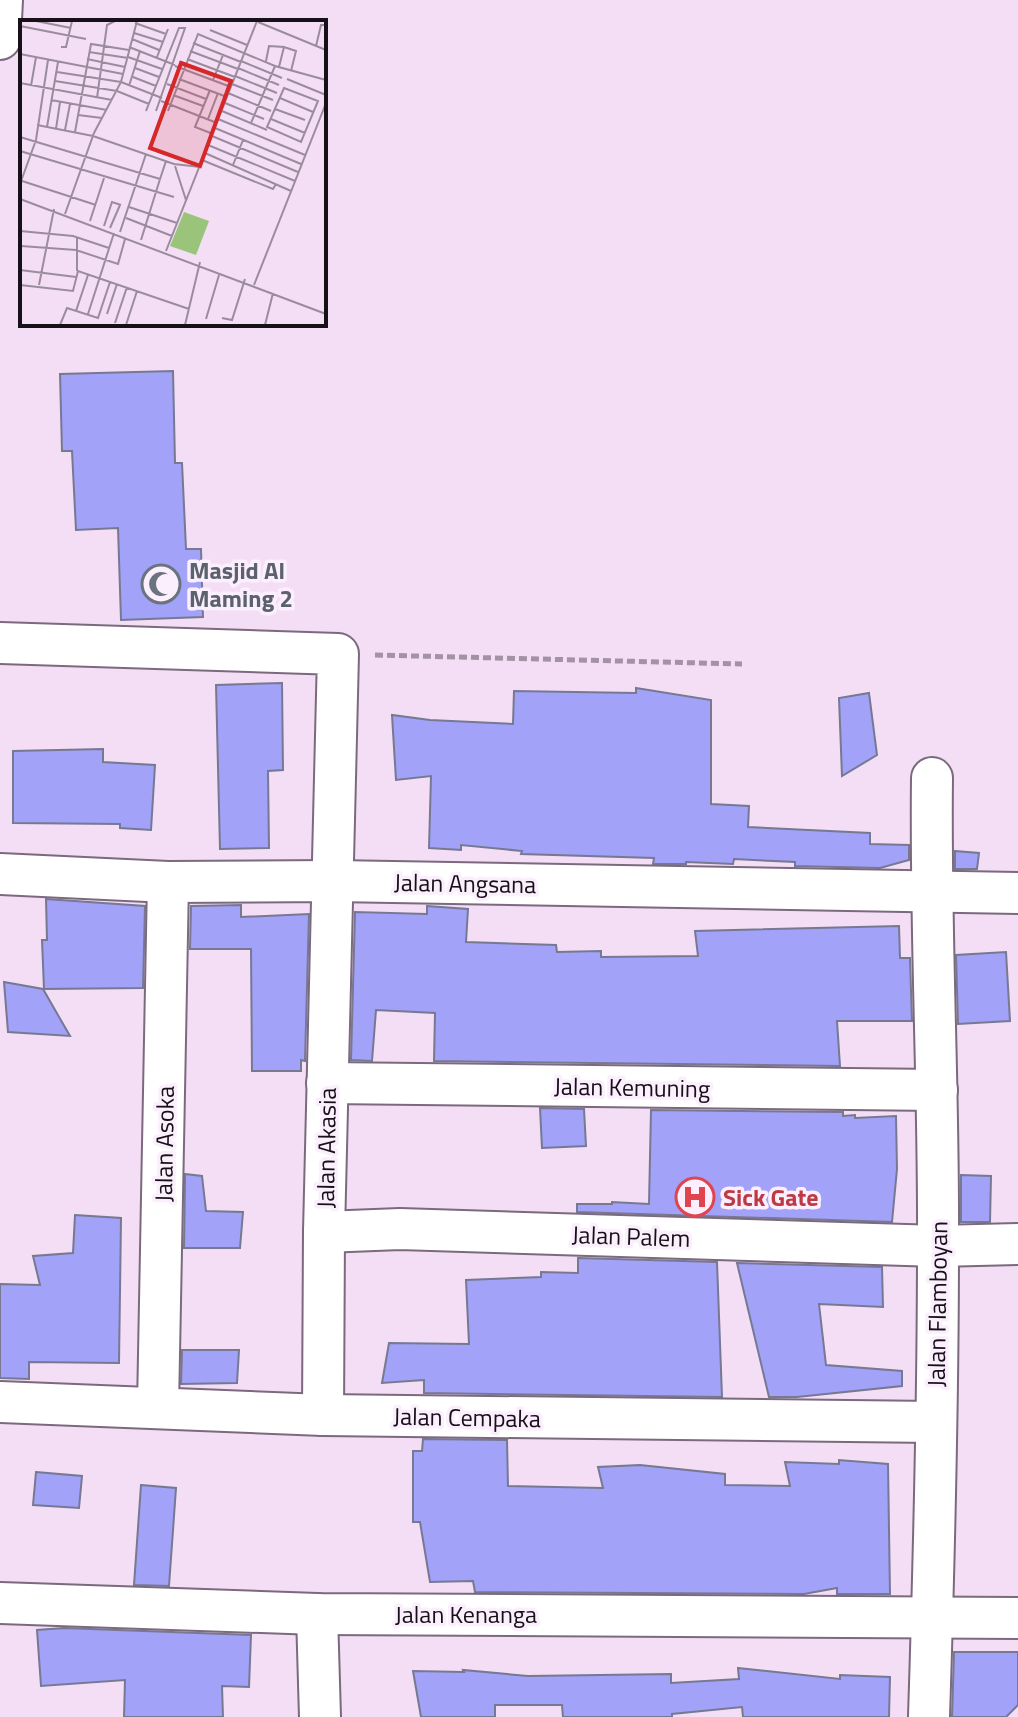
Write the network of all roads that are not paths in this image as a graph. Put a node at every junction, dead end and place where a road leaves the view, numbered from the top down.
1 (2, 0) edge
2 (0, 39) edge
3 (0, 643) edge
4 (932, 778) dead end
5 (0, 874) edge
6 (334, 881) junction
7 (168, 882) junction
8 (931, 890) junction
9 (1018, 893) edge
10 (327, 1083) junction
11 (937, 1090) junction
12 (324, 1232) junction
13 (1018, 1244) edge
14 (938, 1246) junction
15 (0, 1402) edge
16 (158, 1407) junction
17 (323, 1415) junction
18 (935, 1422) junction
19 (0, 1603) edge
20 (317, 1614) junction
21 (932, 1617) junction
22 (1018, 1618) edge
23 (320, 1717) edge
24 (929, 1717) edge

1 - 2 street
3 - 6 street, Jalan Akasia
4 - 8 street, Jalan Flamboyan
5 - 7 street, Jalan Angsana
6 - 7 street, Jalan Angsana
6 - 8 street, Jalan Angsana
6 - 10 street, Jalan Akasia
7 - 16 street, Jalan Asoka
8 - 9 street, Jalan Angsana
8 - 11 street, Jalan Flamboyan
10 - 11 street, Jalan Kemuning
10 - 12 street, Jalan Akasia
11 - 14 street, Jalan Flamboyan
12 - 14 street, Jalan Palem
12 - 17 street, Jalan Akasia
13 - 14 street, Jalan Palem
14 - 18 street, Jalan Flamboyan
15 - 16 street, Jalan Cempaka
16 - 17 street, Jalan Cempaka
17 - 18 street, Jalan Cempaka
18 - 21 street, Jalan Flamboyan
19 - 20 street, Jalan Kenanga
20 - 21 street, Jalan Kenanga
20 - 23 street
21 - 22 street, Jalan Kenanga
21 - 24 street, Jalan Flamboyan

